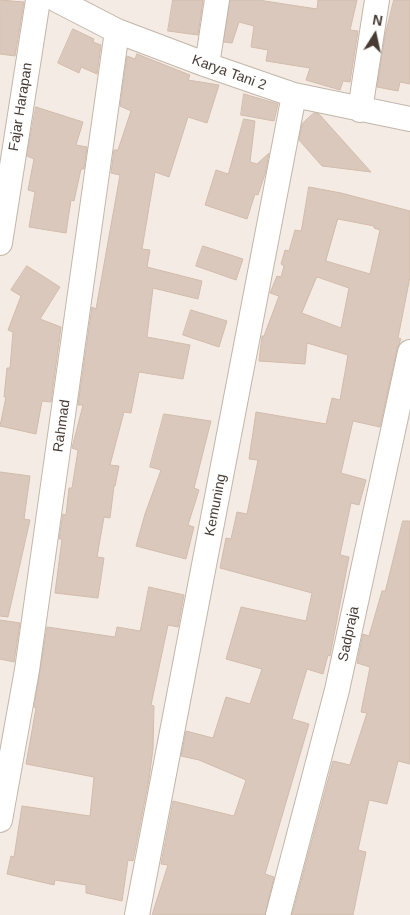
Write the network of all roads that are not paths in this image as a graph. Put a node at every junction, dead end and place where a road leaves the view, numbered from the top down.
1 (38, 0) edge
2 (217, 0) edge
3 (378, 0) edge
4 (64, 1) edge
5 (117, 31) junction
6 (207, 65) junction
7 (294, 95) junction
8 (360, 110) junction
9 (410, 119) edge
10 (0, 243) edge
11 (410, 352) edge
12 (0, 820) edge
13 (138, 915) edge
14 (278, 915) edge

1 - 10 street, Fajar Harapan
2 - 6 street
3 - 8 street
4 - 5 street, Karya Tani 2
5 - 6 street, Karya Tani 2
5 - 12 street, Rahmad
6 - 7 street, Karya Tani 2
7 - 8 street, Karya Tani 2
7 - 13 street, Kemuning
8 - 9 street, Karya Tani 2
11 - 14 street, Sadpraja

